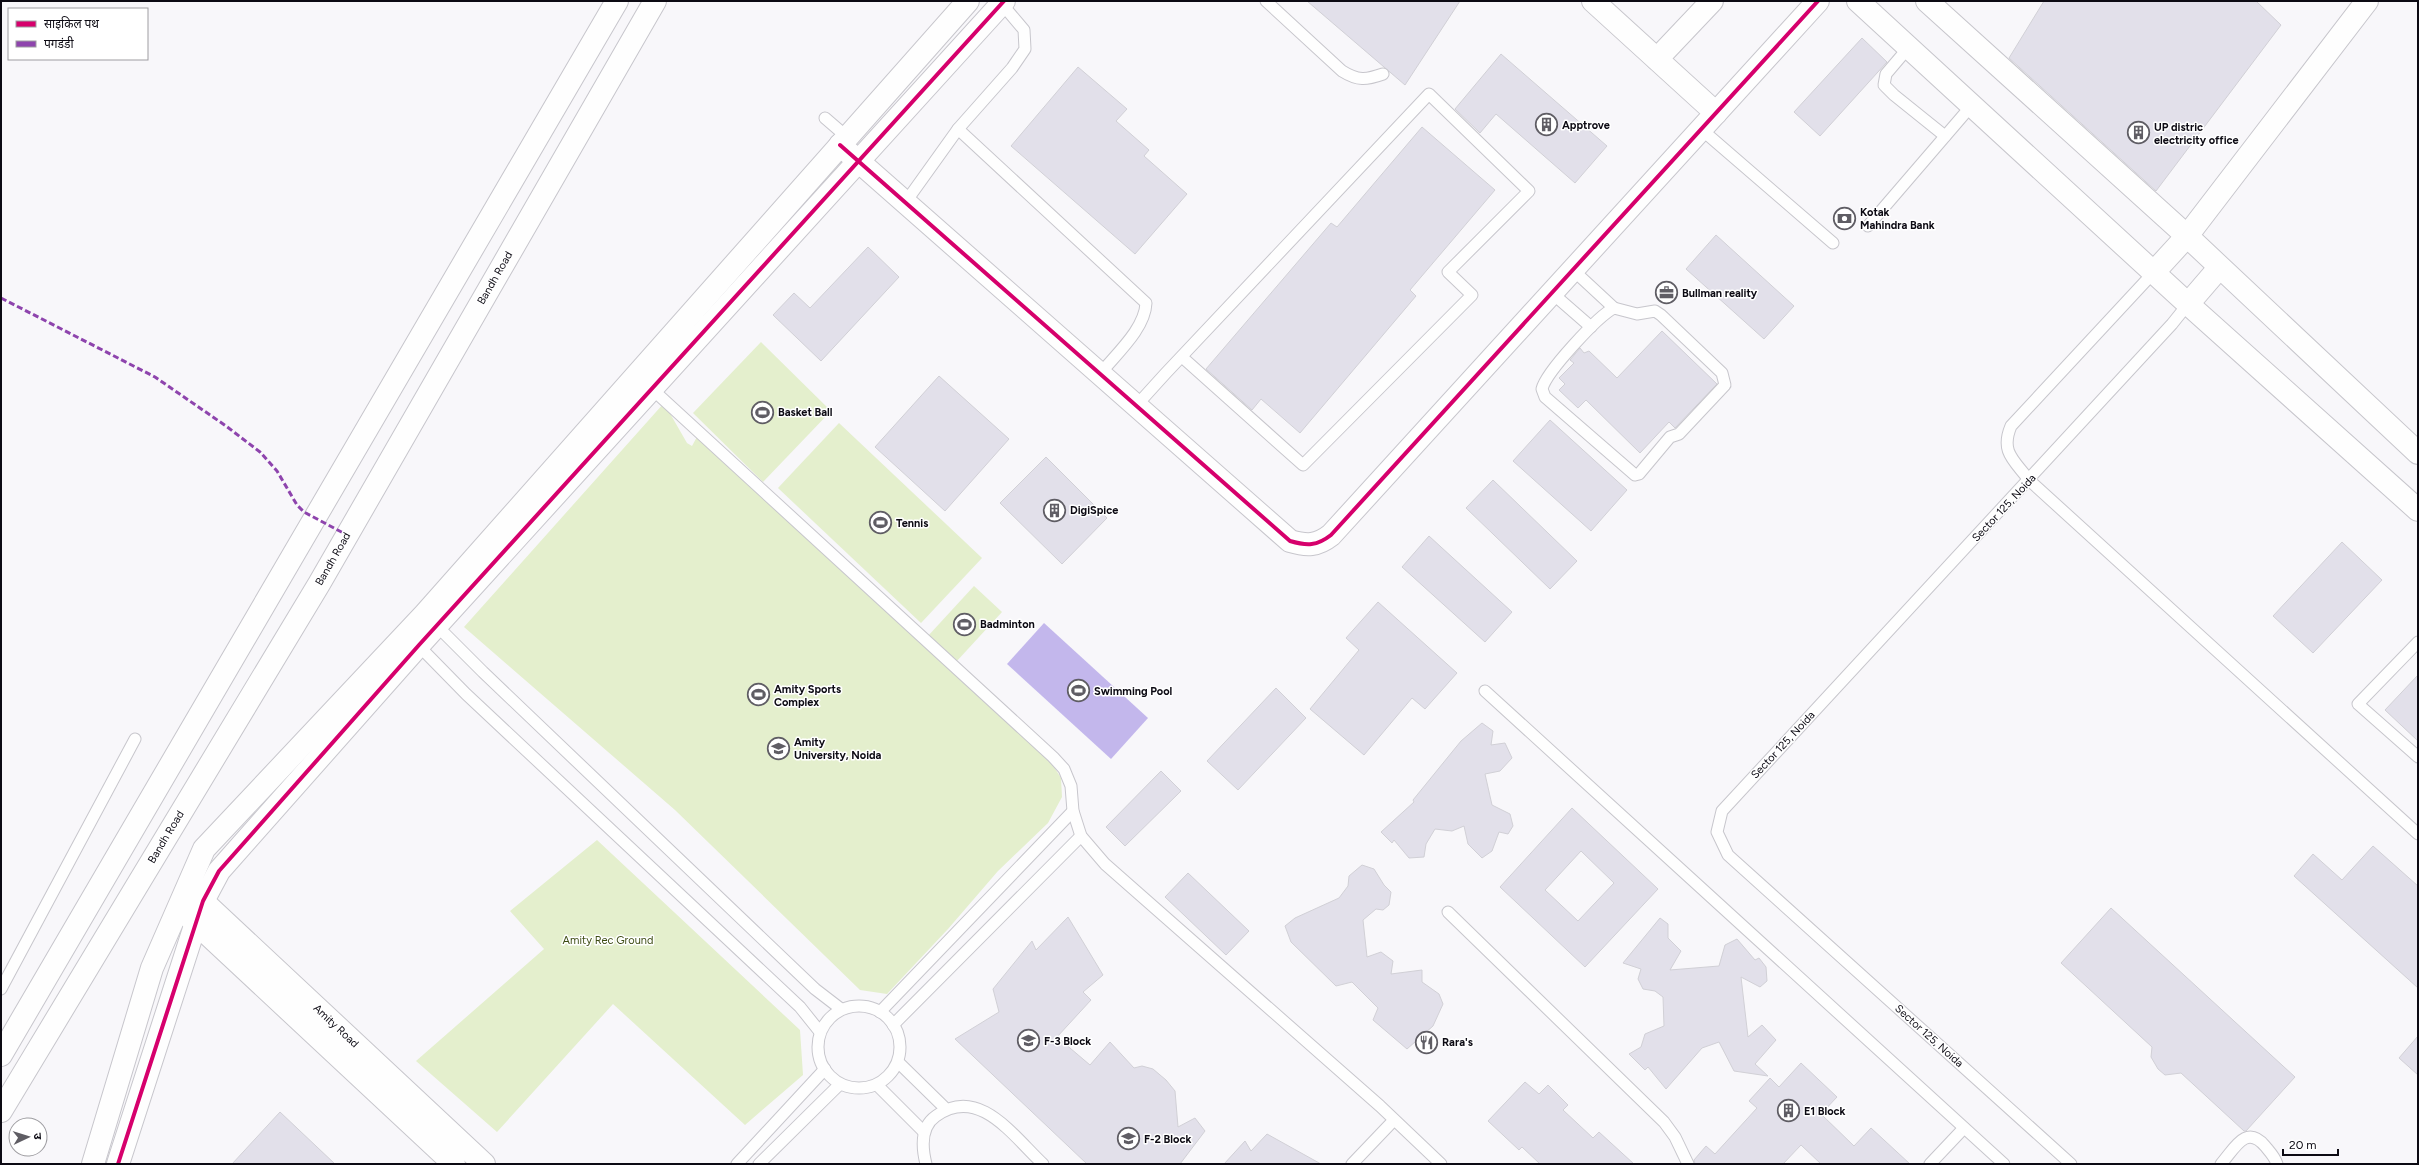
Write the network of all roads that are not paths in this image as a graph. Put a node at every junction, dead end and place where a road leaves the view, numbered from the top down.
1 (617, 1) edge
2 (655, 1) edge
3 (968, 1) edge
4 (1266, 1) edge
5 (1594, 1) edge
6 (1712, 1) edge
7 (1818, 1) edge
8 (1858, 1) edge
9 (1927, 1) edge
10 (2367, 1) edge
11 (1003, 2) edge
12 (1909, 47) junction
13 (1657, 58) junction
14 (1383, 74) dead end
15 (1972, 105) junction
16 (1716, 113) junction
17 (825, 118) dead end
18 (958, 129) junction
19 (1701, 129) junction
20 (1945, 136) junction
21 (843, 141) junction
22 (858, 162) junction
23 (905, 203) junction
24 (1868, 226) dead end
25 (2186, 236) junction
26 (1833, 243) dead end
27 (2219, 268) junction
28 (1573, 270) junction
29 (2155, 271) junction
30 (1552, 293) junction
31 (2188, 304) junction
32 (1614, 308) junction
33 (1591, 327) junction
34 (1182, 357) junction
35 (1100, 374) junction
36 (652, 389) junction
37 (1136, 406) junction
38 (2418, 453) edge
39 (2029, 480) junction
40 (2418, 510) edge
41 (431, 620) junction
42 (413, 639) junction
43 (2418, 642) edge
44 (1485, 691) dead end
45 (135, 738) dead end
46 (2418, 757) edge
47 (1073, 811) junction
48 (2418, 834) edge
49 (1081, 836) junction
50 (195, 894) junction
51 (179, 907) junction
52 (1448, 912) dead end
53 (196, 923) junction
54 (1, 989) edge
55 (841, 1009) junction
56 (880, 1012) junction
57 (893, 1025) junction
58 (820, 1032) junction
59 (1, 1055) edge
60 (898, 1062) junction
61 (825, 1070) junction
62 (840, 1084) junction
63 (877, 1085) junction
64 (946, 1109) junction
65 (1, 1111) edge
66 (1394, 1120) junction
67 (1964, 1128) junction
68 (924, 1132) junction
69 (93, 1164) edge
70 (118, 1164) edge
71 (454, 1164) edge
72 (484, 1164) edge
73 (737, 1164) edge
74 (759, 1164) edge
75 (926, 1164) edge
76 (1043, 1164) edge
77 (1352, 1164) edge
78 (1441, 1164) edge
79 (1688, 1164) edge
80 (1930, 1164) edge
81 (2004, 1164) edge
82 (2072, 1164) edge
83 (2221, 1164) edge
84 (2277, 1164) edge

1 - 59 street
2 - 65 street, Bandh Road
3 - 21 street
4 - 14 lane
5 - 13 street
6 - 13 street
7 - 16 street
8 - 12 street
9 - 25 street
10 - 25 street
11 - 18 lane
11 - 22 street
12 - 15 street
12 - 20 lane
13 - 16 street
15 - 20 lane
15 - 29 street
16 - 19 street
17 - 21 lane
18 - 23 lane
18 - 35 lane
19 - 26 lane
19 - 28 street
20 - 24 lane
21 - 22 street
21 - 41 street
22 - 23 street
22 - 36 street
23 - 35 street
25 - 27 street
25 - 29 street
27 - 31 street
27 - 38 street
28 - 30 street
28 - 32 lane
29 - 31 street
29 - 39 lane
30 - 33 lane
30 - 37 street
31 - 39 lane, Sector 125, Noida
31 - 40 street
32 - 33 lane
32 - 33 lane
34 - 34 lane
34 - 37 lane
35 - 37 street
36 - 41 street
36 - 47 lane
39 - 48 lane
39 - 82 lane, Sector 125, Noida
41 - 42 street
41 - 55 lane
42 - 50 street
42 - 58 lane
43 - 46 lane
44 - 67 lane
45 - 54 lane
47 - 49 lane
47 - 56 lane
49 - 57 lane
49 - 66 lane
50 - 51 street
50 - 53 street
50 - 72 street, Amity Road
51 - 53 street, Amity Road
51 - 69 street
52 - 79 lane
53 - 70 street
53 - 71 street, Amity Road
55 - 56 lane
55 - 58 lane
56 - 57 lane
57 - 60 lane
58 - 61 lane
60 - 63 lane
60 - 64 lane
61 - 62 lane
61 - 73 lane
62 - 63 lane
62 - 74 lane
63 - 68 lane
64 - 68 lane
64 - 76 lane
66 - 77 lane
66 - 78 lane
67 - 80 lane
67 - 81 lane
68 - 75 lane
83 - 84 lane

